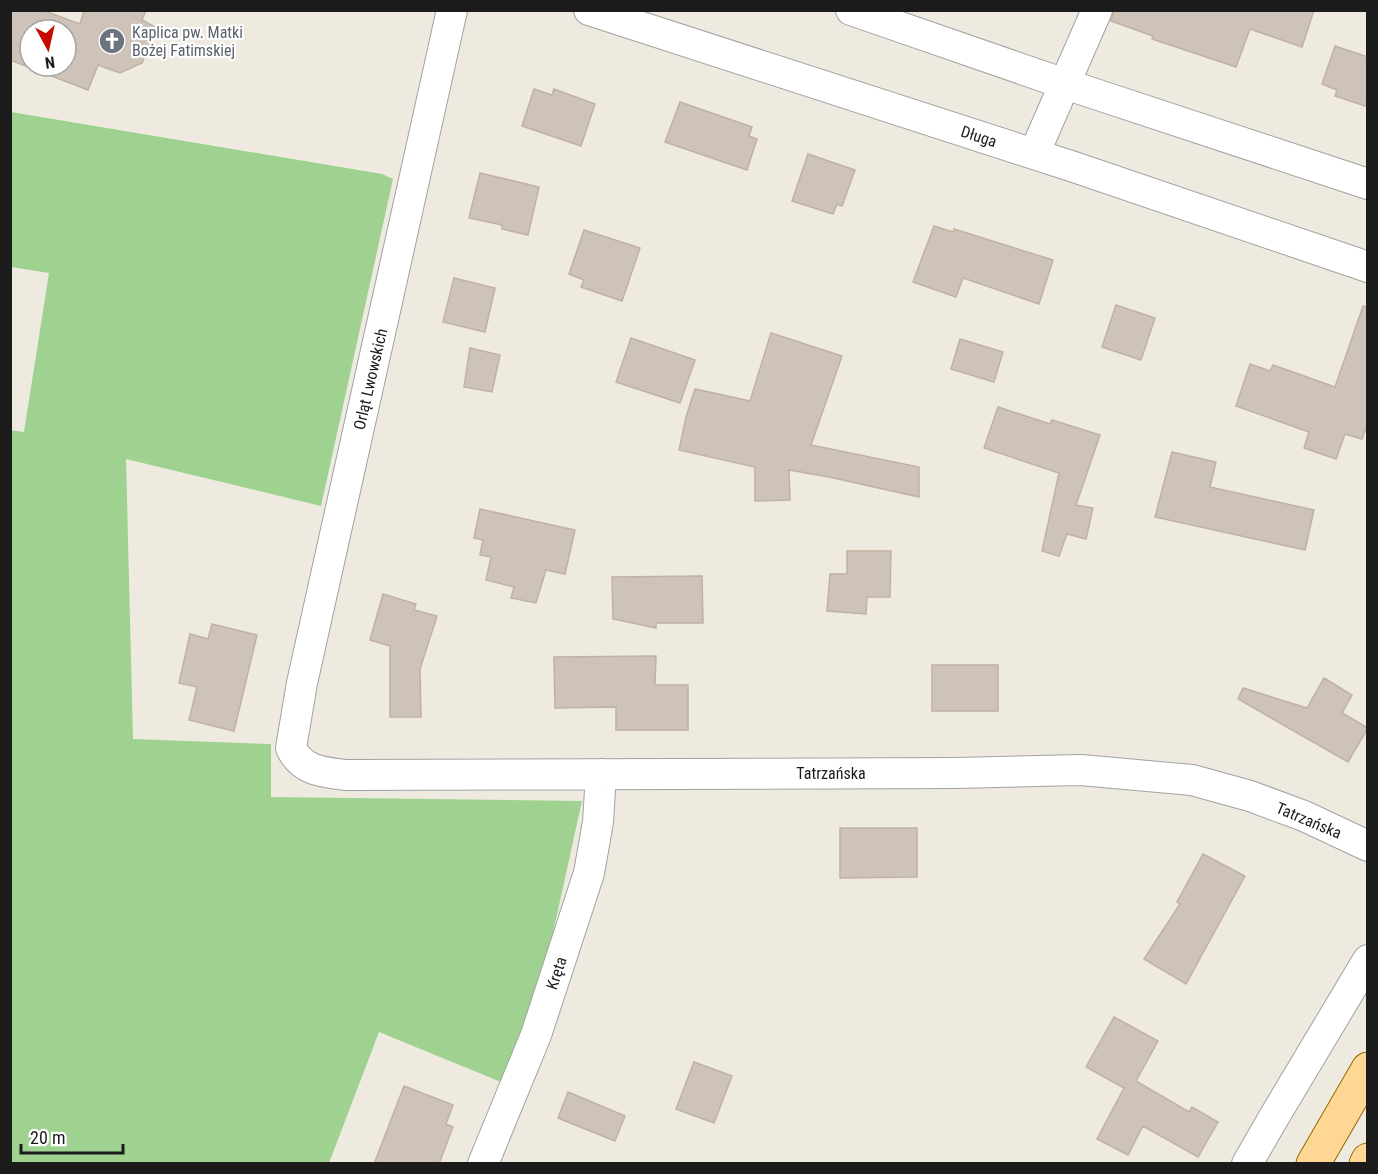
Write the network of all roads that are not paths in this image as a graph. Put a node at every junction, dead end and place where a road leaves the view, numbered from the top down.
1 (452, 10) edge
2 (589, 10) edge
3 (851, 10) edge
4 (1097, 10) edge
5 (1065, 84) junction
6 (1034, 154) junction
7 (1368, 184) edge
8 (1368, 267) edge
9 (291, 748) joint
10 (601, 774) junction
11 (1368, 846) edge
12 (1368, 960) edge
13 (1368, 1070) edge
14 (483, 1164) edge
15 (1247, 1164) edge
16 (1313, 1164) edge

1 - 9 street, Orląt Lwowskich
2 - 6 street, Długa
3 - 5 street
4 - 5 street
5 - 6 street
5 - 7 street
6 - 8 street, Długa
9 - 10 street, Tatrzańska
10 - 11 street, Tatrzańska
10 - 14 street, Kręta
12 - 15 street
13 - 16 main road

